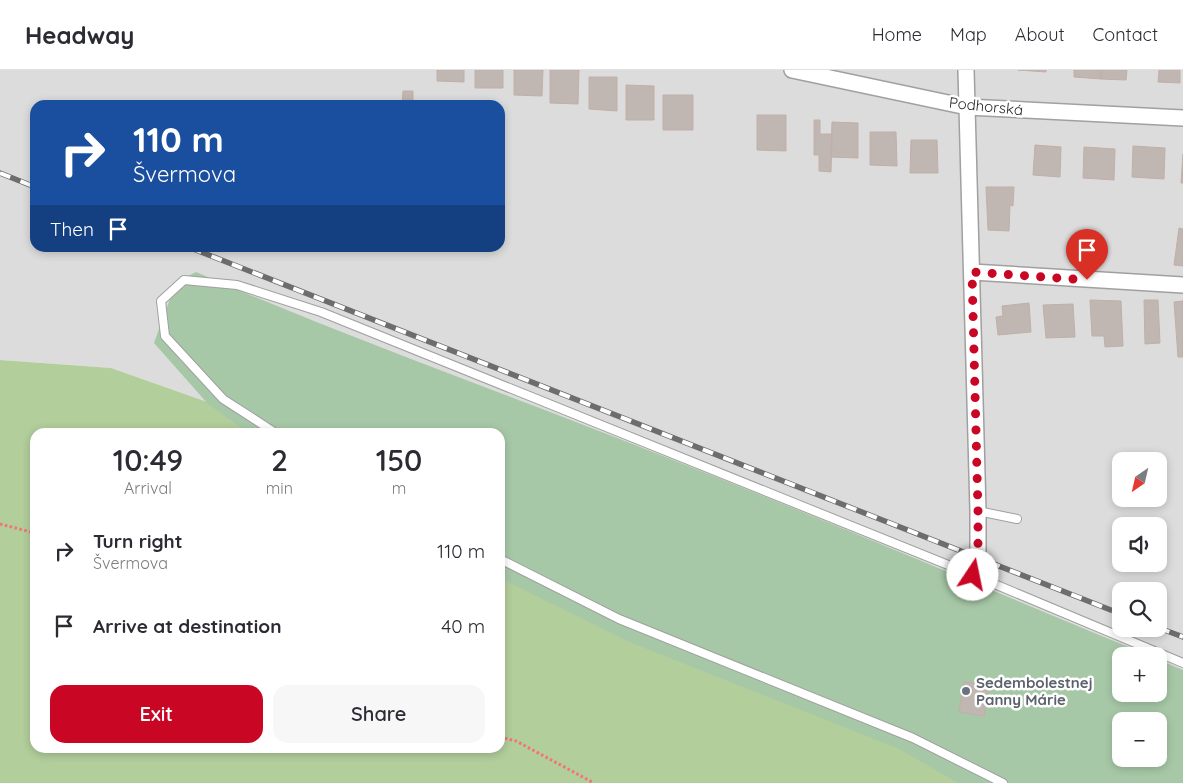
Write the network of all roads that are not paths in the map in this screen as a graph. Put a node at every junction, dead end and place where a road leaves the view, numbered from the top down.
1 (792, 70) edge
2 (966, 70) edge
3 (967, 107) junction
4 (1183, 118) edge
5 (972, 272) junction
6 (1183, 286) edge
7 (268, 428) edge
8 (978, 511) junction
9 (1017, 519) dead end
10 (505, 562) edge
11 (973, 575) junction
12 (1183, 663) edge
13 (1003, 783) edge

1 - 3 street, Podhorská
2 - 3 street
3 - 4 street, Podhorská
3 - 5 street
5 - 6 street
5 - 8 street
7 - 11 lane
8 - 9 lane
8 - 11 street
10 - 13 lane
11 - 12 lane

